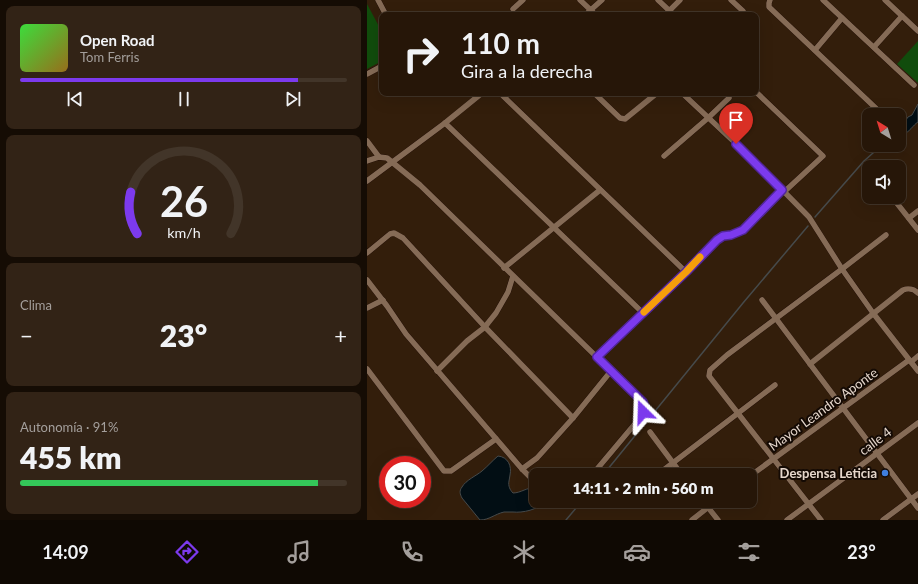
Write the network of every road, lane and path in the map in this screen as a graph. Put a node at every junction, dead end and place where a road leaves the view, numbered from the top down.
1 (378, 0) edge
2 (523, 0) edge
3 (580, 0) edge
4 (602, 0) edge
5 (658, 0) edge
6 (680, 0) edge
7 (731, 0) edge
8 (770, 0) edge
9 (823, 0) edge
10 (885, 0) edge
11 (513, 9) dead end
12 (591, 10) junction
13 (384, 12) edge
14 (589, 12) edge
15 (666, 12) edge
16 (668, 12) edge
17 (742, 12) edge
18 (902, 16) junction
19 (842, 18) junction
20 (918, 31) edge
21 (874, 47) junction
22 (815, 50) junction
23 (379, 68) edge
24 (367, 74) edge
25 (914, 85) dead end
26 (759, 95) edge
27 (478, 96) edge
28 (503, 96) edge
29 (597, 96) edge
30 (653, 96) edge
31 (685, 96) edge
32 (729, 98) dead end
33 (876, 108) edge
34 (708, 118) junction
35 (445, 123) junction
36 (367, 141) edge
37 (664, 156) dead end
38 (379, 157) junction
39 (367, 161) edge
40 (391, 163) junction
41 (367, 181) edge
42 (600, 190) junction
43 (783, 191) junction
44 (898, 204) edge
45 (918, 212) edge
46 (909, 218) junction
47 (553, 228) junction
48 (918, 230) edge
49 (886, 235) dead end
50 (367, 253) edge
51 (504, 268) junction
52 (842, 269) junction
53 (686, 272) junction
54 (513, 276) junction
55 (367, 280) edge
56 (918, 293) edge
57 (383, 300) junction
58 (762, 300) dead end
59 (367, 308) edge
60 (643, 313) junction
61 (873, 313) junction
62 (776, 318) junction
63 (485, 327) junction
64 (918, 356) edge
65 (597, 357) junction
66 (910, 361) junction
67 (810, 364) junction
68 (367, 369) edge
69 (437, 370) junction
70 (611, 371) junction
71 (918, 371) edge
72 (775, 385) dead end
73 (843, 408) junction
74 (738, 413) junction
75 (573, 418) junction
76 (918, 423) edge
77 (649, 432) dead end
78 (496, 439) junction
79 (877, 453) junction
80 (773, 459) junction
81 (673, 463) junction
82 (598, 468) edge
83 (666, 468) edge
84 (677, 468) edge
85 (522, 469) junction
86 (757, 471) edge
87 (529, 476) edge
88 (918, 494) edge
89 (911, 499) junction
90 (809, 504) junction
91 (707, 508) edge
92 (709, 508) edge
93 (918, 508) edge
94 (692, 520) edge
95 (718, 520) edge
96 (787, 520) edge
97 (821, 520) edge
98 (883, 520) edge

1 - 13 street
2 - 11 street
3 - 12 street
4 - 12 street
5 - 15 street
6 - 16 street
7 - 17 street
8 - 22 street
9 - 19 street
10 - 18 street
12 - 14 street
18 - 20 street
18 - 21 street
19 - 21 street
19 - 22 street
21 - 25 street
22 - 33 street
23 - 24 street
26 - 43 street
27 - 35 street
28 - 42 street
29 - 30 street
31 - 34 street
32 - 34 street
34 - 37 street
34 - 43 street
35 - 40 street
35 - 47 street
36 - 38 street
38 - 39 street
38 - 40 street
40 - 41 street
40 - 51 street
42 - 47 street
42 - 53 street
43 - 52 street
43 - 53 street
44 - 46 street
45 - 46 street
46 - 48 street
47 - 51 street
47 - 60 street
49 - 52 street
50 - 63 street
51 - 54 street
52 - 61 street
52 - 62 street
53 - 60 street
54 - 63 street
54 - 65 street
55 - 57 street
56 - 61 street
57 - 59 street
57 - 69 street
58 - 62 street
60 - 65 street
61 - 66 street
61 - 67 street
62 - 67 street
62 - 74 street
63 - 69 street
63 - 75 street
64 - 66 street, Mayor Leandro Aponte
65 - 70 street
66 - 71 street
66 - 73 street, Mayor Leandro Aponte
67 - 73 street
68 - 78 street
69 - 78 street
70 - 75 street
70 - 82 street
72 - 74 street
73 - 79 street
73 - 80 street, Mayor Leandro Aponte
74 - 80 street
74 - 81 street
75 - 85 street
76 - 79 street, calle 4
77 - 81 street
78 - 85 street
79 - 89 street
79 - 90 street, calle 4
80 - 86 street, Mayor Leandro Aponte
80 - 90 street
81 - 83 street
81 - 84 street
85 - 87 street
88 - 89 street
89 - 93 street
89 - 98 street
90 - 96 street, calle 4
90 - 97 street
91 - 94 street
92 - 95 street

